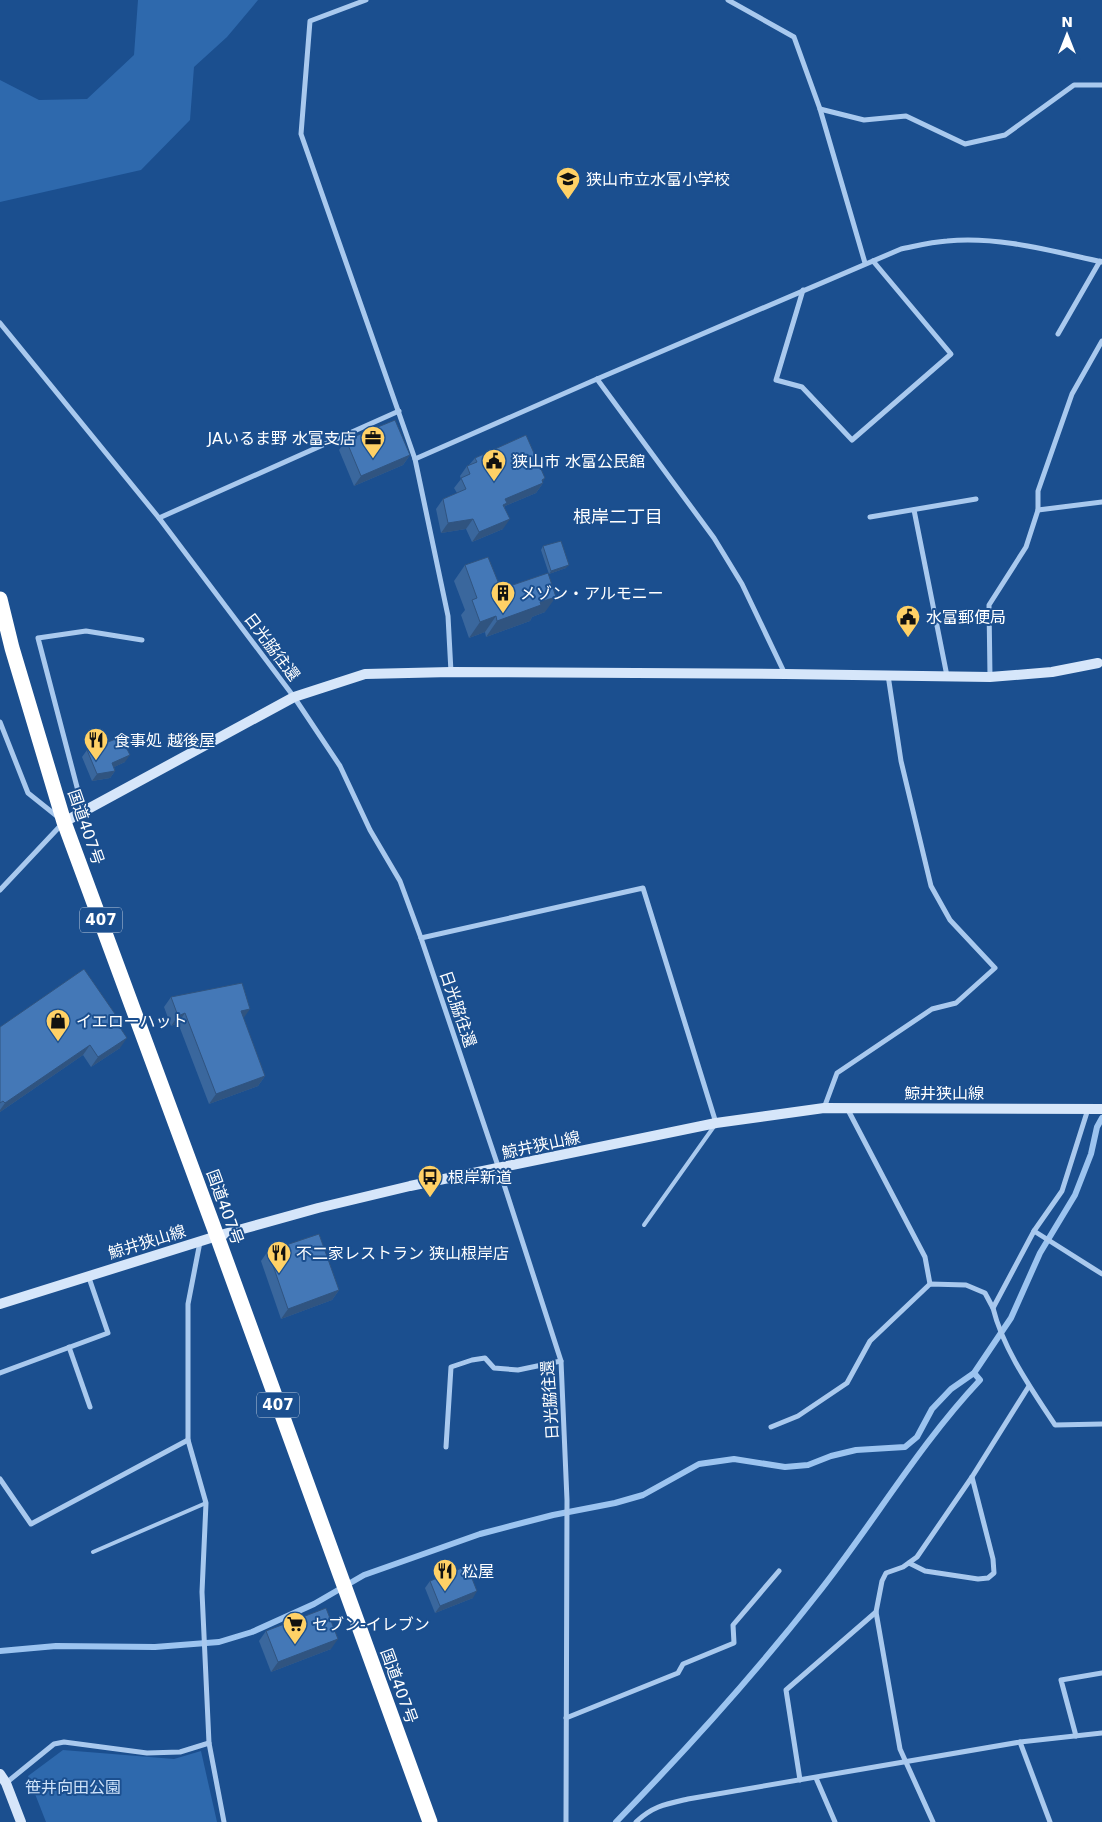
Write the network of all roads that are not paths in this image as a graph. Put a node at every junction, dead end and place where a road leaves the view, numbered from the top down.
1 (366, 0) edge
2 (728, 0) edge
3 (1102, 85) edge
4 (820, 109) junction
5 (873, 261) junction
6 (1101, 261) edge
7 (865, 264) junction
8 (803, 290) junction
9 (0, 323) edge
10 (1058, 334) dead end
11 (1102, 341) edge
12 (597, 379) junction
13 (399, 411) junction
14 (415, 459) junction
15 (976, 499) dead end
16 (1102, 502) edge
17 (914, 510) junction
18 (1038, 510) junction
19 (870, 517) dead end
20 (159, 518) junction
21 (0, 599) edge
22 (142, 640) dead end
23 (1100, 662) edge
24 (451, 672) junction
25 (785, 674) junction
26 (888, 675) junction
27 (947, 676) junction
28 (990, 677) junction
29 (294, 697) junction
30 (0, 722) edge
31 (83, 810) junction
32 (64, 822) junction
33 (0, 890) edge
34 (421, 938) junction
35 (824, 1108) junction
36 (847, 1108) junction
37 (1094, 1109) edge
38 (716, 1123) junction
39 (499, 1169) junction
40 (644, 1225) dead end
41 (1036, 1232) junction
42 (217, 1236) junction
43 (200, 1242) junction
44 (1102, 1274) edge
45 (88, 1275) junction
46 (930, 1284) junction
47 (0, 1304) edge
48 (993, 1308) junction
49 (69, 1347) junction
50 (561, 1361) junction
51 (0, 1373) edge
52 (1029, 1386) junction
53 (90, 1407) dead end
54 (1102, 1424) edge
55 (771, 1427) dead end
56 (188, 1440) junction
57 (446, 1447) dead end
58 (972, 1477) junction
59 (1, 1482) edge
60 (206, 1503) junction
61 (93, 1552) dead end
62 (910, 1562) junction
63 (779, 1571) dead end
64 (876, 1612) junction
65 (1102, 1673) edge
66 (566, 1718) junction
67 (1102, 1733) edge
68 (1076, 1736) junction
69 (1020, 1742) junction
70 (209, 1743) junction
71 (906, 1762) junction
72 (0, 1774) edge
73 (816, 1778) junction
74 (800, 1780) junction
75 (6, 1783) junction
76 (22, 1822) edge
77 (224, 1822) edge
78 (430, 1822) edge
79 (566, 1822) edge
80 (636, 1822) edge
81 (834, 1822) edge
82 (933, 1822) edge
83 (1050, 1822) edge

1 - 13 street
2 - 4 street
3 - 4 street
4 - 7 street
5 - 6 street
5 - 7 street
5 - 8 street
6 - 10 street
7 - 8 street
8 - 12 street
9 - 20 street, 日光脇往還
11 - 18 street
12 - 14 street
12 - 25 street
13 - 14 street
13 - 20 street
14 - 24 street
15 - 17 street
16 - 18 street
17 - 19 street
17 - 27 street
18 - 28 street
20 - 29 street, 日光脇往還
21 - 32 highway, 国道407号 / 407
22 - 31 street
23 - 28 street
24 - 25 street
24 - 29 street
25 - 26 street
26 - 27 street
26 - 35 street
27 - 28 street
29 - 31 street
29 - 34 street, 日光脇往還
30 - 32 street
31 - 32 street
32 - 33 street
32 - 42 highway, 国道407号 / 407
34 - 38 street
34 - 39 street, 日光脇往還
35 - 36 street, 鯨井狭山線
35 - 38 street, 鯨井狭山線
36 - 37 street, 鯨井狭山線
36 - 46 street
37 - 41 street
38 - 39 street, 鯨井狭山線
38 - 40 lane
39 - 42 street, 鯨井狭山線
39 - 50 street, 日光脇往還
41 - 44 street
41 - 48 street
42 - 43 street, 鯨井狭山線
42 - 78 highway, 国道407号 / 407
43 - 45 street, 鯨井狭山線
43 - 56 street
45 - 47 street, 鯨井狭山線
45 - 49 street
46 - 48 street
46 - 55 street
48 - 52 street
49 - 51 street
49 - 53 street
50 - 57 street
50 - 66 street, 日光脇往還
52 - 54 street
52 - 58 street
56 - 59 street
56 - 60 street
58 - 62 street
58 - 62 street
60 - 61 lane
60 - 70 street
62 - 64 street
63 - 66 street
64 - 71 street
64 - 74 street
65 - 68 street
66 - 79 street, 日光脇往還
67 - 68 street
68 - 69 street
69 - 71 street
69 - 83 street
70 - 75 street
70 - 77 street
71 - 73 street
71 - 82 street
72 - 75 street
73 - 74 street
73 - 81 street
74 - 80 street
75 - 76 street

